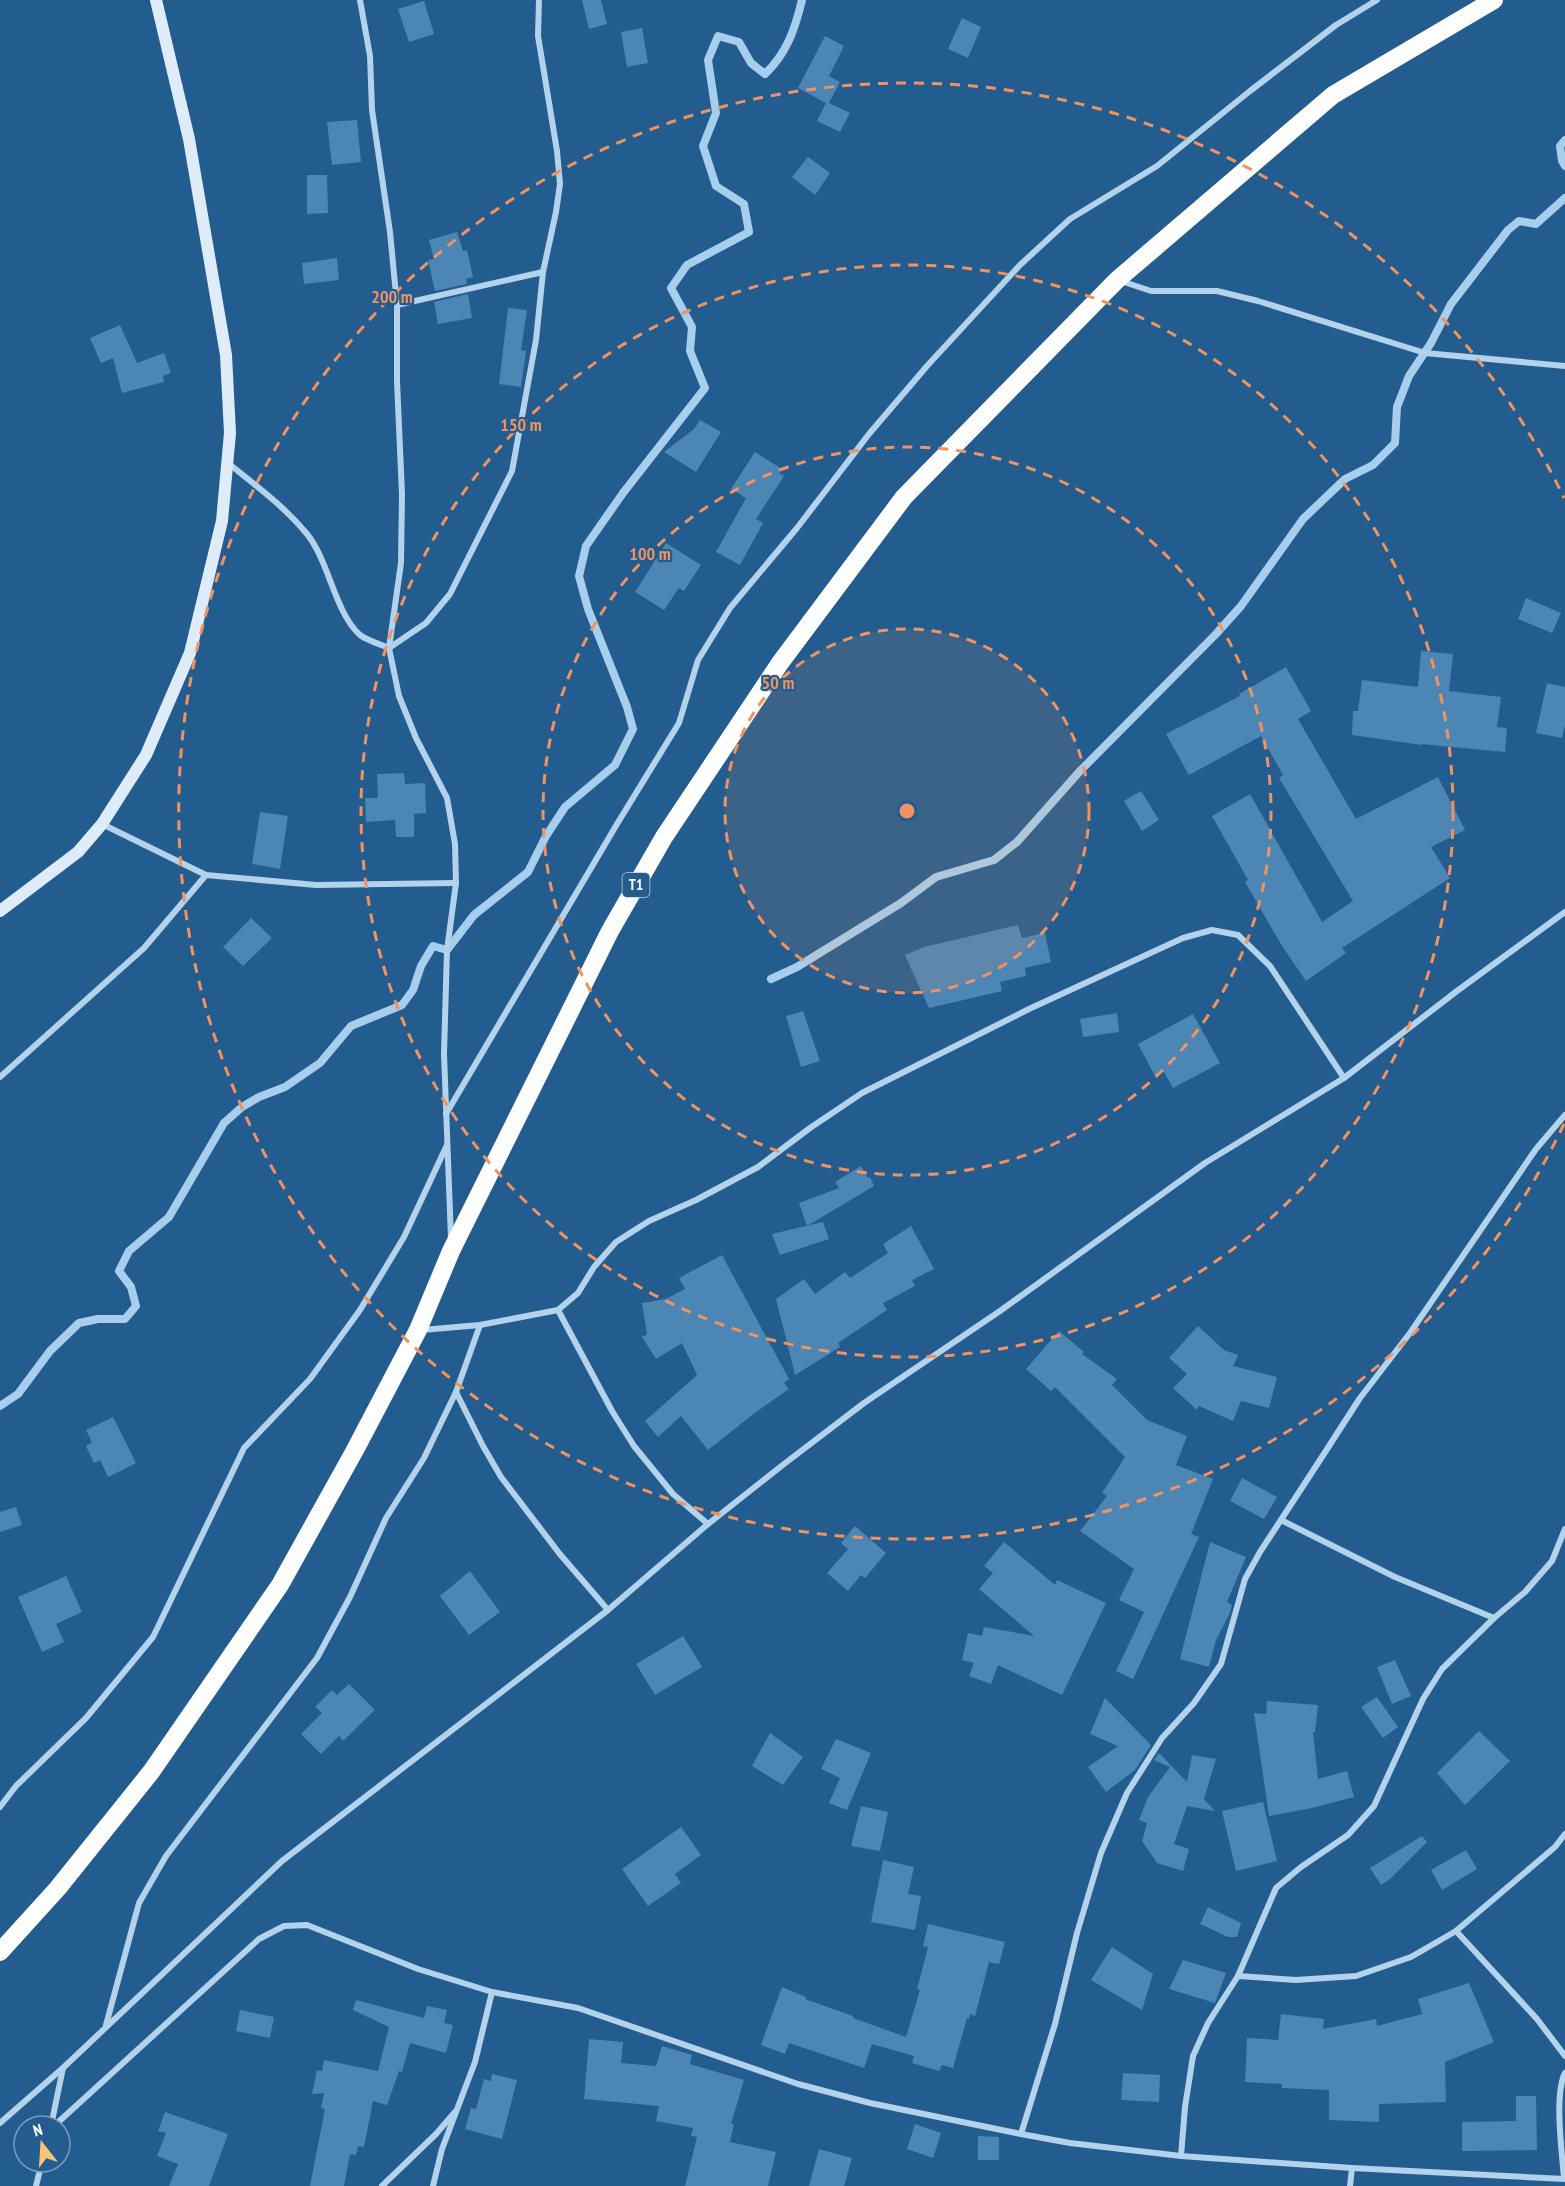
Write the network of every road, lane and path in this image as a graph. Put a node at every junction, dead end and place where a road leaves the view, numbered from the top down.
1 (156, 0) edge
2 (360, 0) edge
3 (539, 0) edge
4 (1377, 0) edge
5 (1494, 0) edge
6 (543, 272) junction
7 (1117, 280) junction
8 (397, 304) junction
9 (1565, 366) edge
10 (227, 463) junction
11 (389, 648) junction
12 (102, 824) junction
13 (206, 875) junction
14 (456, 884) junction
15 (0, 911) edge
16 (1565, 912) edge
17 (0, 1077) edge
18 (1344, 1078) junction
19 (446, 1114) junction
20 (1565, 1115) edge
21 (448, 1143) junction
22 (451, 1251) junction
23 (558, 1310) junction
24 (480, 1325) junction
25 (418, 1330) junction
26 (456, 1392) junction
27 (1281, 1520) junction
28 (708, 1524) junction
29 (1565, 1529) edge
30 (608, 1610) junction
31 (1494, 1618) junction
32 (0, 1807) edge
33 (1565, 1834) edge
34 (1456, 1931) junction
35 (0, 1952) edge
36 (1238, 1976) junction
37 (492, 1992) junction
38 (106, 2026) junction
39 (1565, 2056) edge
40 (63, 2067) junction
41 (1565, 2073) edge
42 (460, 2106) junction
43 (54, 2114) edge
44 (65, 2114) edge
45 (0, 2123) edge
46 (1021, 2134) junction
47 (1181, 2156) junction
48 (1352, 2168) junction
49 (1564, 2179) edge
50 (382, 2186) edge
51 (433, 2186) edge
52 (1350, 2186) edge

1 - 10 street
2 - 8 street
3 - 6 street
4 - 19 street
5 - 7 highway, T1
6 - 8 street
6 - 11 street
7 - 9 street
7 - 22 highway, T1
8 - 11 street
10 - 11 street
10 - 12 street
11 - 14 street
12 - 13 street
12 - 15 street
13 - 14 street
13 - 17 street
14 - 19 street
16 - 18 street
18 - 23 street
18 - 28 street
19 - 21 street
20 - 27 street
21 - 22 street
21 - 32 street
22 - 25 highway, T1
23 - 24 street
23 - 28 street
24 - 25 street
24 - 26 street
25 - 35 highway, T1
26 - 30 street
26 - 38 street
27 - 31 street
27 - 46 street
28 - 30 street
29 - 31 street
30 - 38 street
31 - 36 street
33 - 34 street
34 - 36 street
34 - 39 street
36 - 47 street
37 - 42 street
37 - 44 street
37 - 46 street
38 - 40 street
40 - 43 street
40 - 45 street
41 - 49 street
42 - 50 street
42 - 51 street
46 - 47 street
47 - 48 street
48 - 49 street
48 - 52 street

